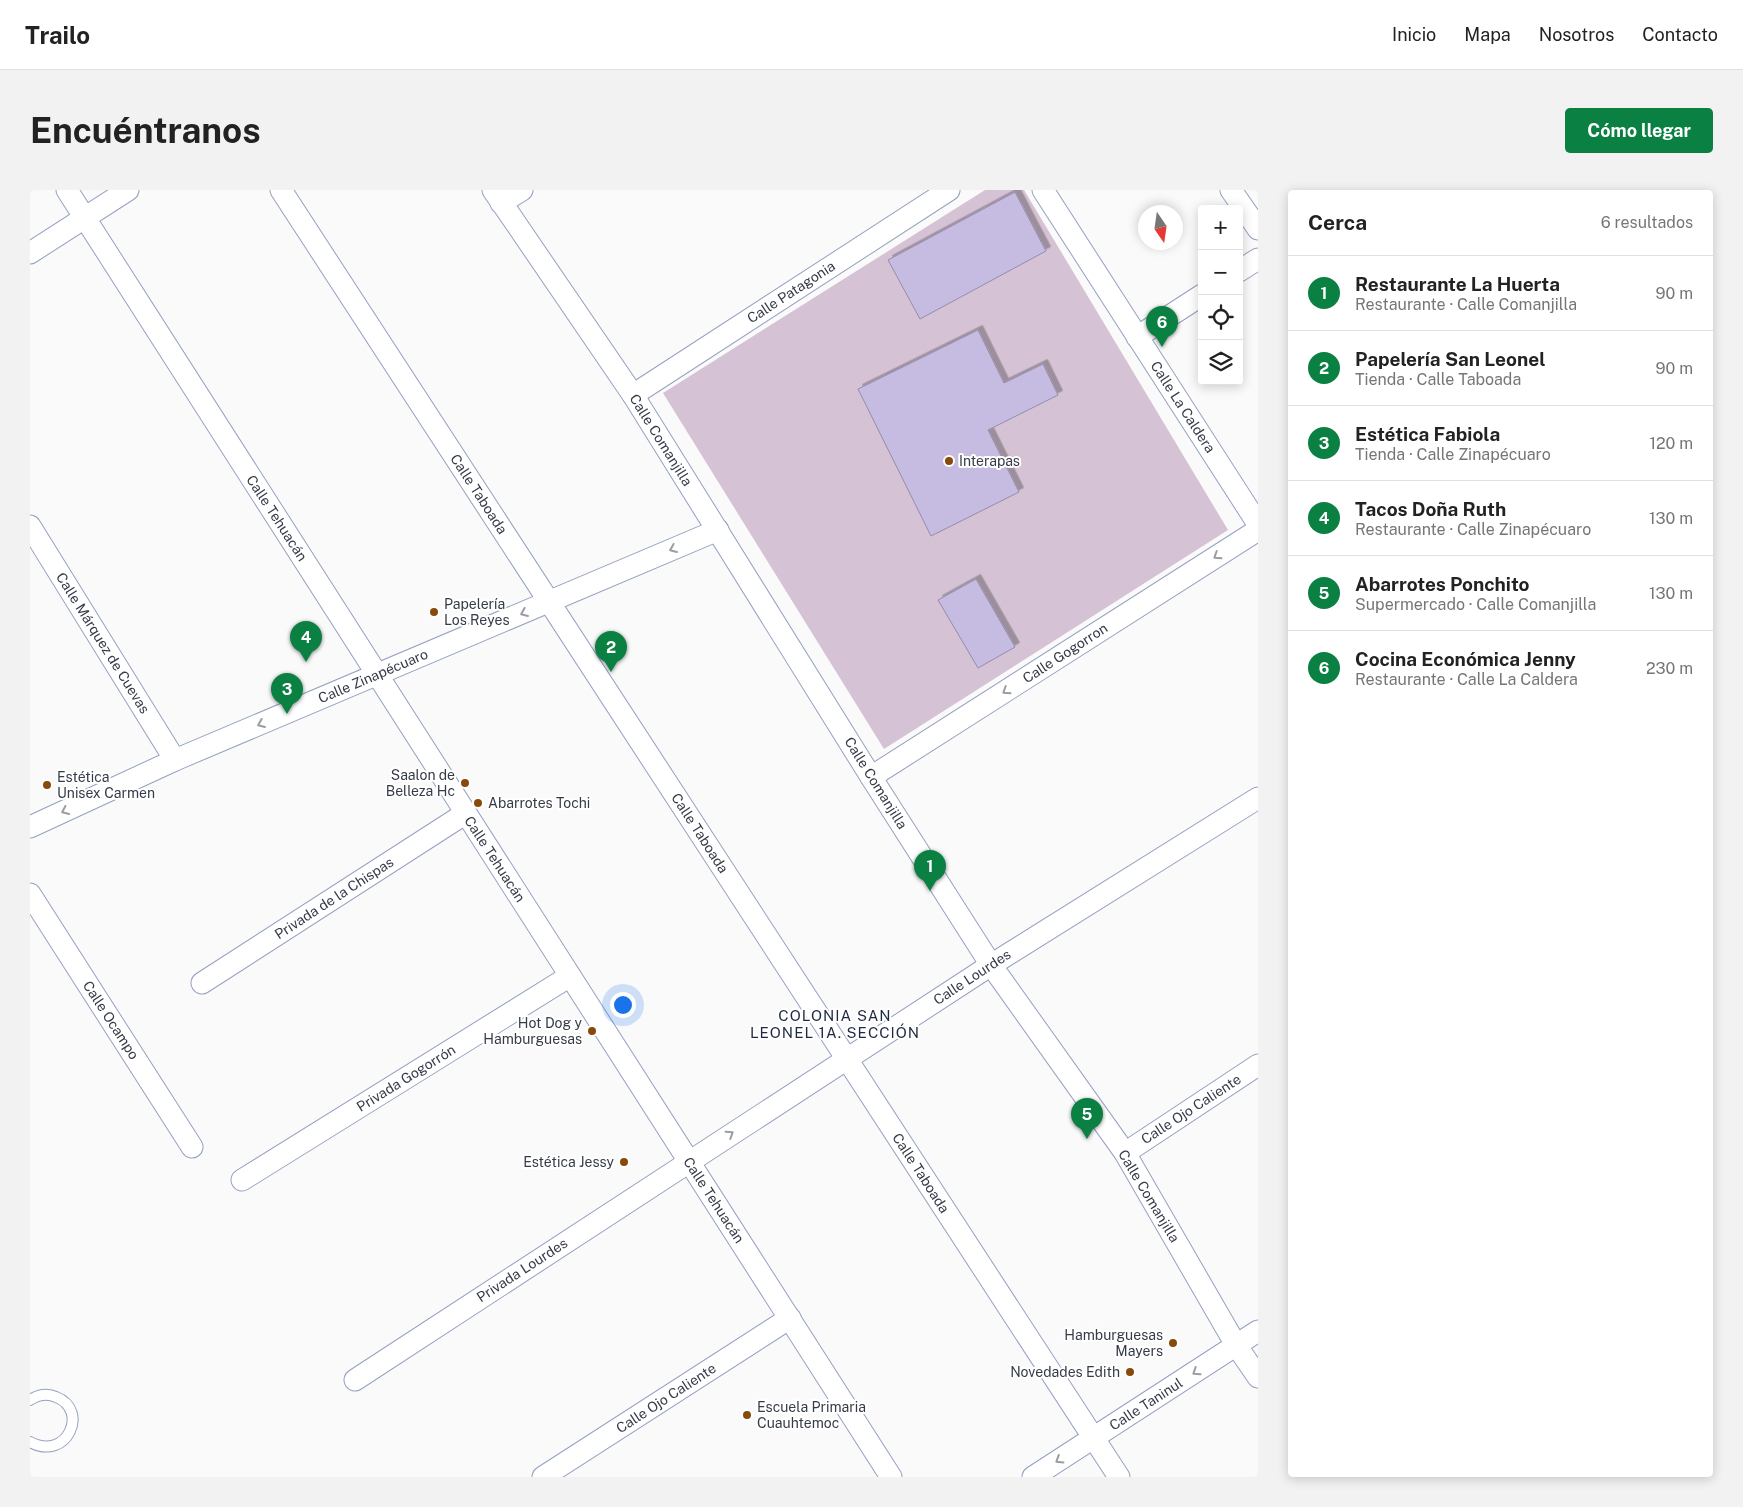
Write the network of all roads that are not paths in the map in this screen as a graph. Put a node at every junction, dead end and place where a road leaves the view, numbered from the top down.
1 (67, 190) edge
2 (128, 190) edge
3 (281, 190) edge
4 (522, 190) edge
5 (949, 190) edge
6 (1043, 190) edge
7 (1231, 190) edge
8 (497, 196) edge
9 (85, 218) junction
10 (1258, 229) edge
11 (30, 253) edge
12 (1258, 259) edge
13 (1243, 268) edge
14 (1198, 298) edge
15 (1138, 337) junction
16 (633, 395) junction
17 (1258, 524) edge
18 (30, 526) edge
19 (718, 530) junction
20 (1258, 530) edge
21 (550, 602) junction
22 (377, 674) junction
23 (175, 760) junction
24 (871, 777) junction
25 (1258, 798) edge
26 (466, 813) junction
27 (30, 827) edge
28 (30, 894) edge
29 (991, 964) junction
30 (570, 976) junction
31 (202, 983) dead end
32 (847, 1058) junction
33 (1258, 1065) edge
34 (192, 1146) dead end
35 (1125, 1153) junction
36 (689, 1161) junction
37 (242, 1180) dead end
38 (790, 1318) junction
39 (1258, 1331) edge
40 (1236, 1345) junction
41 (1258, 1377) edge
42 (355, 1380) dead end
43 (30, 1400) edge
44 (1094, 1438) junction
45 (30, 1442) edge
46 (543, 1477) edge
47 (891, 1477) edge
48 (1033, 1477) edge
49 (1119, 1477) edge

1 - 9 street, Calle Tehuacán
2 - 9 street
3 - 21 street, Calle Taboada
4 - 8 street
5 - 16 street, Calle Patagonia
6 - 15 street, Calle La Caldera
7 - 10 street
8 - 16 street, Calle Comanjilla
9 - 11 street
9 - 22 street, Calle Tehuacán
12 - 13 street
14 - 15 street
15 - 17 street, Calle La Caldera
16 - 19 street, Calle Comanjilla
18 - 23 street, Calle Márquez de Cuevas
19 -> 21 street, Calle Zinapécuaro
19 - 24 street, Calle Comanjilla
20 -> 24 street, Calle Gogorron
21 -> 22 street, Calle Zinapécuaro
21 - 32 street, Calle Taboada
22 -> 23 street, Calle Zinapécuaro
22 - 26 street, Calle Tehuacán
23 -> 27 street, Calle Zinapécuaro
24 - 29 street, Calle Comanjilla
25 - 29 street, Calle Lourdes
26 - 30 street, Calle Tehuacán
26 - 31 street, Privada de la Chispas
28 - 34 street, Calle Ocampo
29 - 32 street, Calle Lourdes
29 - 35 street, Calle Comanjilla
30 - 36 street, Calle Tehuacán
30 - 37 street, Privada Gogorrón
36 -> 32 street, Calle Lourdes
32 - 44 street, Calle Taboada
33 - 35 street, Calle Ojo Caliente
35 - 40 street, Calle Comanjilla
36 - 38 street, Calle Tehuacán
36 - 42 street, Privada Lourdes
38 - 46 street, Calle Ojo Caliente
38 - 47 street, Calle Tehuacán
39 - 40 street, Calle Taninul
40 - 41 street, Calle Comanjilla
40 -> 44 street, Calle Taninul
43 - 45 lane
44 -> 48 street, Calle Taninul
44 - 49 street, Calle Taboada

